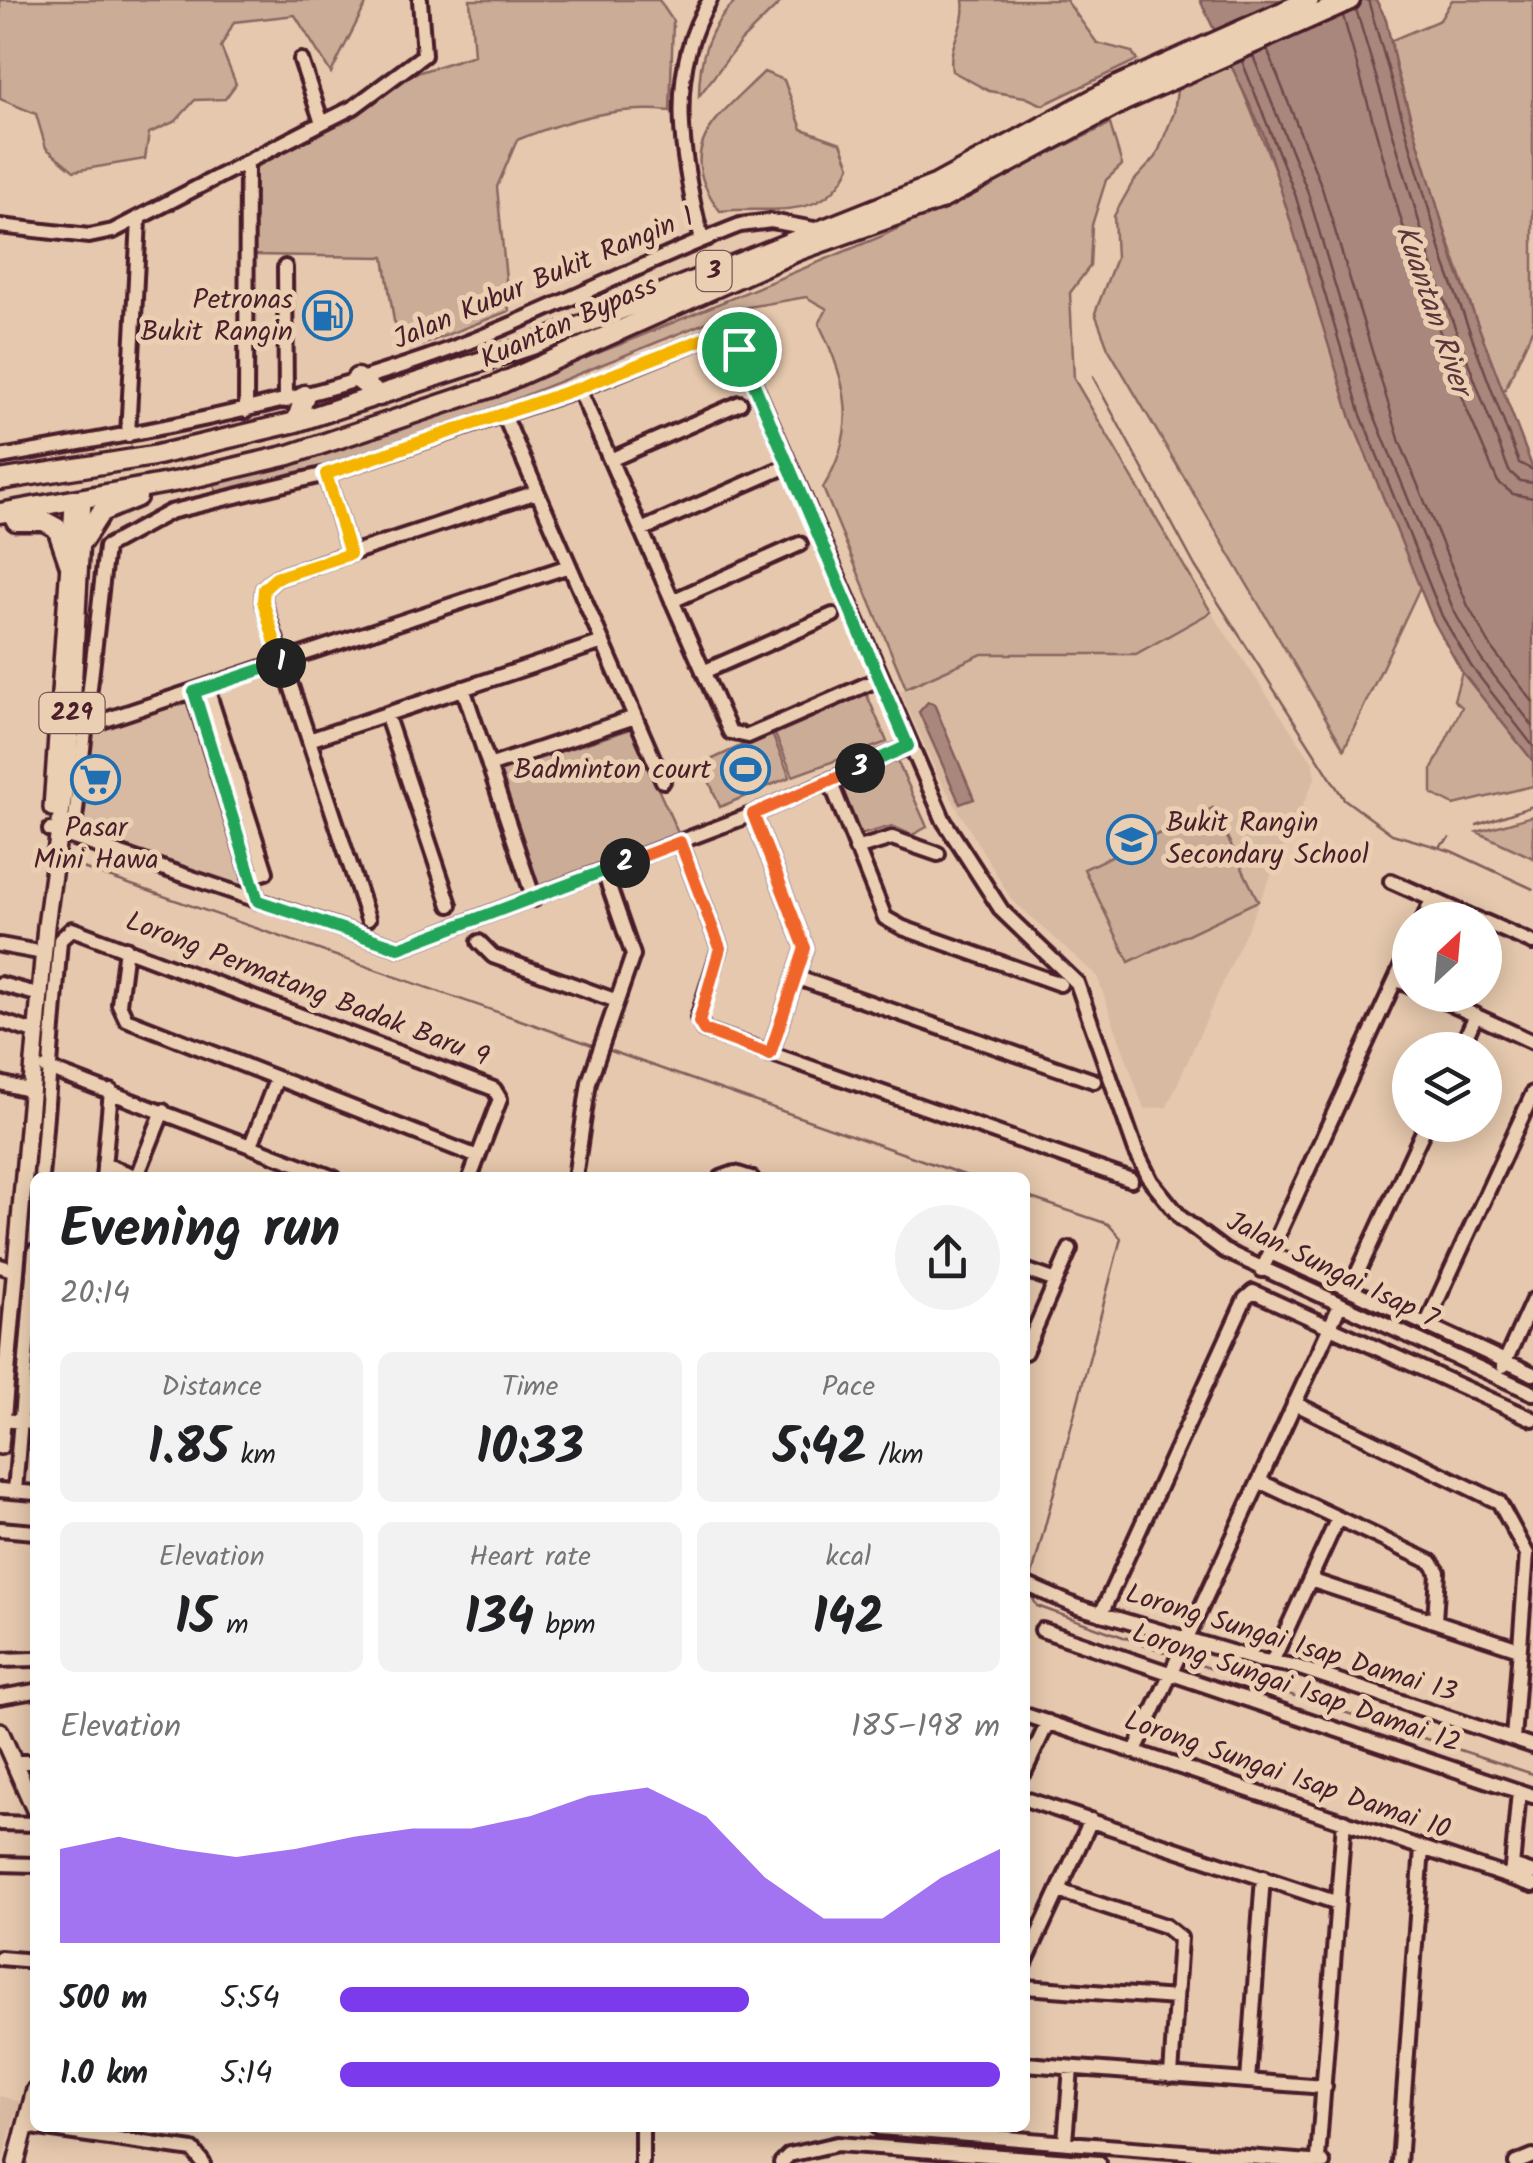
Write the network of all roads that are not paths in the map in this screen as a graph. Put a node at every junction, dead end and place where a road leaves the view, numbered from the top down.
1 (420, 0) edge
2 (710, 0) edge
3 (1309, 0) edge
4 (1350, 0) edge
5 (301, 60) dead end
6 (1120, 93) junction
7 (322, 123) junction
8 (247, 162) junction
9 (139, 220) junction
10 (0, 226) edge
11 (814, 229) junction
12 (702, 240) junction
13 (284, 266) dead end
14 (449, 374) junction
15 (357, 378) junction
16 (579, 388) junction
17 (305, 395) junction
18 (379, 396) junction
19 (286, 402) junction
20 (740, 403) dead end
21 (246, 411) junction
22 (504, 415) junction
23 (296, 422) junction
24 (128, 435) junction
25 (0, 457) edge
26 (610, 460) junction
27 (786, 466) junction
28 (326, 474) junction
29 (0, 480) edge
30 (179, 481) junction
31 (25, 486) junction
32 (0, 489) edge
33 (537, 492) junction
34 (78, 496) junction
35 (36, 508) junction
36 (0, 513) edge
37 (0, 522) edge
38 (641, 530) junction
39 (83, 540) junction
40 (800, 544) dead end
41 (350, 554) junction
42 (69, 563) junction
43 (570, 566) junction
44 (672, 601) junction
45 (833, 615) dead end
46 (603, 642) junction
47 (283, 662) junction
48 (703, 672) junction
49 (879, 679) junction
50 (463, 688) junction
51 (200, 690) junction
52 (386, 714) junction
53 (634, 717) junction
54 (84, 727) junction
55 (309, 740) junction
56 (908, 746) junction
57 (489, 766) junction
58 (830, 781) junction
59 (663, 782) dead end
60 (753, 814) junction
61 (60, 833) junction
62 (680, 842) junction
63 (856, 850) junction
64 (938, 854) dead end
65 (604, 872) junction
66 (250, 877) junction
67 (1391, 882) dead end
68 (534, 898) junction
69 (1432, 900) joint
70 (258, 901) junction
71 (1437, 902) edge
72 (450, 905) dead end
73 (368, 919) dead end
74 (1502, 929) edge
75 (479, 942) dead end
76 (1533, 942) edge
77 (0, 945) edge
78 (126, 948) junction
79 (44, 953) junction
80 (798, 978) junction
81 (0, 984) edge
82 (1060, 984) dead end
83 (1392, 988) edge
84 (40, 995) junction
85 (617, 1000) junction
86 (1467, 1012) edge
87 (1476, 1016) junction
88 (0, 1021) edge
89 (37, 1032) junction
90 (1468, 1032) edge
91 (1533, 1042) edge
92 (770, 1054) junction
93 (42, 1066) junction
94 (276, 1080) junction
95 (1094, 1082) dead end
96 (0, 1083) edge
97 (32, 1090) junction
98 (111, 1091) junction
99 (1533, 1093) edge
100 (163, 1111) junction
101 (1418, 1142) edge
102 (251, 1145) junction
103 (478, 1157) junction
104 (104, 1171) edge
105 (41, 1172) edge
106 (140, 1172) edge
107 (319, 1172) edge
108 (472, 1172) edge
109 (576, 1172) edge
110 (1130, 1180) dead end
111 (1070, 1249) dead end
112 (1270, 1252) junction
113 (8, 1268) edge
114 (1262, 1270) junction
115 (1030, 1272) edge
116 (1056, 1282) junction
117 (1350, 1289) junction
118 (1533, 1300) edge
119 (1340, 1305) junction
120 (1426, 1324) junction
121 (1330, 1326) junction
122 (1030, 1337) edge
123 (1505, 1361) junction
124 (30, 1374) edge
125 (1533, 1374) edge
126 (1498, 1377) junction
127 (1533, 1393) edge
128 (2, 1394) edge
129 (1294, 1403) junction
130 (1533, 1419) edge
131 (2, 1420) edge
132 (28, 1423) edge
133 (0, 1444) edge
134 (1259, 1481) junction
135 (0, 1490) edge
136 (15, 1491) junction
137 (30, 1492) edge
138 (1338, 1518) junction
139 (0, 1528) edge
140 (30, 1531) edge
141 (1310, 1580) junction
142 (1030, 1586) edge
143 (1101, 1614) junction
144 (1436, 1621) junction
145 (1042, 1630) dead end
146 (1187, 1637) junction
147 (1519, 1649) junction
148 (30, 1659) edge
149 (0, 1660) edge
150 (1272, 1662) junction
151 (1170, 1673) junction
152 (30, 1693) edge
153 (0, 1696) edge
154 (1030, 1716) edge
155 (1048, 1722) junction
156 (1, 1735) edge
157 (1513, 1739) junction
158 (1533, 1746) edge
159 (1135, 1752) junction
160 (1030, 1760) edge
161 (14, 1762) junction
162 (30, 1762) edge
163 (1526, 1794) edge
164 (30, 1799) edge
165 (1030, 1801) edge
166 (1091, 1820) junction
167 (1344, 1821) junction
168 (0, 1823) edge
169 (30, 1824) edge
170 (1422, 1848) junction
171 (0, 1864) edge
172 (30, 1865) edge
173 (1511, 1872) junction
174 (1533, 1873) edge
175 (1263, 1878) junction
176 (1533, 1886) edge
177 (1058, 1892) junction
178 (1338, 1903) junction
179 (1030, 1952) edge
180 (0, 1958) edge
181 (30, 1961) edge
182 (1030, 1987) edge
183 (1176, 1998) junction
184 (1030, 2064) edge
185 (1071, 2068) junction
186 (1171, 2076) junction
187 (1248, 2082) junction
188 (1325, 2087) junction
189 (30, 2108) edge
190 (25, 2126) junction
191 (30, 2127) edge
192 (67, 2132) edge
193 (642, 2132) edge
194 (861, 2132) edge
195 (936, 2132) edge
196 (1065, 2141) junction
197 (858, 2146) junction
198 (1533, 2156) edge
199 (1320, 2161) edge
200 (16, 2163) edge
201 (202, 2163) edge
202 (642, 2163) edge
203 (781, 2163) edge
204 (1099, 2163) edge
205 (1399, 2163) edge
206 (1516, 2163) edge

1 - 7 street
2 - 12 street
3 - 6 highway, Kuantan Bypass / 3
4 - 6 highway, Kuantan Bypass / 3
5 - 7 street
6 - 11 highway, Kuantan Bypass / 3
6 - 30 highway, Kuantan Bypass / 3
7 - 8 street
8 - 9 street
8 - 21 street
9 - 10 street
9 - 24 street
11 - 12 street, Jalan Kubur Bukit Rangin 1
11 - 14 highway, Kuantan Bypass / 3
12 - 15 street, Jalan Kubur Bukit Rangin 1
13 - 19 street
14 - 18 highway, Kuantan Bypass / 3
14 - 34 highway
15 - 17 street, Jalan Kubur Bukit Rangin 1
15 - 18 highway
16 - 22 street
16 - 26 street
16 - 27 street, Jalan Sungai Isap 7
17 - 19 street, Jalan Kubur Bukit Rangin 1
17 - 23 highway
18 - 23 highway, Kuantan Bypass / 3
19 - 21 street, Jalan Kubur Bukit Rangin 1
20 - 26 street
21 - 24 street, Jalan Kubur Bukit Rangin 1
22 - 28 street
22 - 33 street
23 - 29 highway, Kuantan Bypass / 3
24 - 25 street, Jalan Kubur Bukit Rangin 1
26 - 38 street
27 - 38 street
27 - 49 street, Jalan Sungai Isap 7
28 - 41 street
28 - 54 street
30 - 34 highway, Kuantan Bypass / 3
30 - 39 highway
31 - 32 highway
31 - 34 highway
31 - 35 highway
33 - 41 street
33 - 43 street
34 - 35 highway, Kuantan Bypass / 3
34 - 39 main road, 229
34 - 42 main road, 229
35 - 36 highway, Kuantan Bypass / 3
37 - 42 highway
38 - 44 street
39 - 61 main road, 229
40 - 44 street
41 - 47 street
42 - 61 main road, 229
43 - 46 street
43 - 47 street
44 - 48 street
45 - 48 street
46 - 50 street
46 - 53 street
47 - 51 street
47 - 55 street
48 - 49 street
49 - 56 street, Jalan Sungai Isap 7
50 - 52 street
50 - 57 street
51 - 54 street
51 - 66 street
51 - 66 street
52 - 55 street
52 - 72 street
53 - 57 street
53 - 59 street
54 - 61 street
55 - 73 street
56 - 58 street
56 - 114 street, Jalan Sungai Isap 7
57 - 68 street
58 - 60 street
58 - 63 street
60 - 62 street
60 - 80 street
61 - 70 street
61 - 79 main road, 229
62 - 65 street
62 - 92 street
63 - 64 street
63 - 82 street
65 - 68 street
65 - 85 street
66 - 70 street
67 - 69 street
68 - 70 street
69 - 71 street
74 - 76 street
75 - 85 street
77 - 79 street
78 - 93 street, Lorong Permatang Badak Baru 9
78 - 94 street
78 - 103 street, Lorong Permatang Badak Baru 9
79 - 84 main road, 229
80 - 92 street
80 - 95 street
81 - 84 street
83 - 112 street
84 - 89 main road, 229
85 - 109 street
86 - 87 street
87 - 90 street
87 - 91 street
88 - 89 street
89 - 93 main road, 229
92 - 110 street
93 - 97 main road, 229
93 - 98 street
93 - 105 street
94 - 102 street
94 - 103 street
96 - 97 street
97 - 113 main road, 229
98 - 100 street
98 - 104 street
99 - 120 street
100 - 102 street
100 - 106 street
101 - 117 street
102 - 107 street
103 - 108 street, Lorong Permatang Badak Baru 9
111 - 116 street
112 - 114 street
112 - 117 street
113 - 128 main road, 229
114 - 119 street, Jalan Sungai Isap 7
115 - 116 street
116 - 122 street
117 - 120 street
118 - 123 street
119 - 121 street
119 - 126 street, Jalan Sungai Isap 7
120 - 123 street
121 - 129 street
121 - 130 street
121 - 143 street
123 - 125 street
123 - 126 street
124 - 132 street
126 - 127 street, Jalan Sungai Isap 7
128 - 131 main road, 229
129 - 134 street
129 - 147 street
131 - 132 street
131 - 133 main road, 229
132 - 136 street
134 - 138 street
134 - 146 street
135 - 136 street
136 - 137 street
138 - 141 street
138 - 144 street
139 - 140 street
141 - 144 street
141 - 150 street
142 - 143 street, Lorong Sungai Isap Damai 13
143 - 146 street, Lorong Sungai Isap Damai 13
144 - 147 street
145 - 151 street, Lorong Sungai Isap Damai 12
146 - 150 street, Lorong Sungai Isap Damai 13
146 - 151 street
147 - 157 street
148 - 149 street
150 - 157 street, Lorong Sungai Isap Damai 13
151 - 159 street
151 - 163 street, Lorong Sungai Isap Damai 12
152 - 153 street
154 - 155 street, Lorong Sungai Isap Damai 10
155 - 159 street, Lorong Sungai Isap Damai 10
155 - 160 street
156 - 161 main road
157 - 158 street, Lorong Sungai Isap Damai 13
159 - 167 street, Lorong Sungai Isap Damai 10
161 - 162 street
161 - 164 main road
163 - 173 street
165 - 166 street
166 - 175 street
166 - 177 street
167 - 170 street, Lorong Sungai Isap Damai 10
167 - 178 street
168 - 169 street
170 - 173 street, Lorong Sungai Isap Damai 10
170 - 205 street
171 - 172 street
173 - 174 street
173 - 176 street, Lorong Sungai Isap Damai 10
175 - 178 street
175 - 187 street
177 - 179 street
177 - 183 street
178 - 188 street
180 - 181 street
182 - 183 street
183 - 186 street
184 - 185 street
185 - 186 street
185 - 196 street
186 - 187 street
187 - 188 street
188 - 199 street
189 - 190 main road
190 - 191 street
190 - 200 main road
192 - 201 street
193 - 202 street
194 - 197 street
195 - 196 street
196 - 199 street
197 - 203 street
197 - 204 street
198 - 206 street

